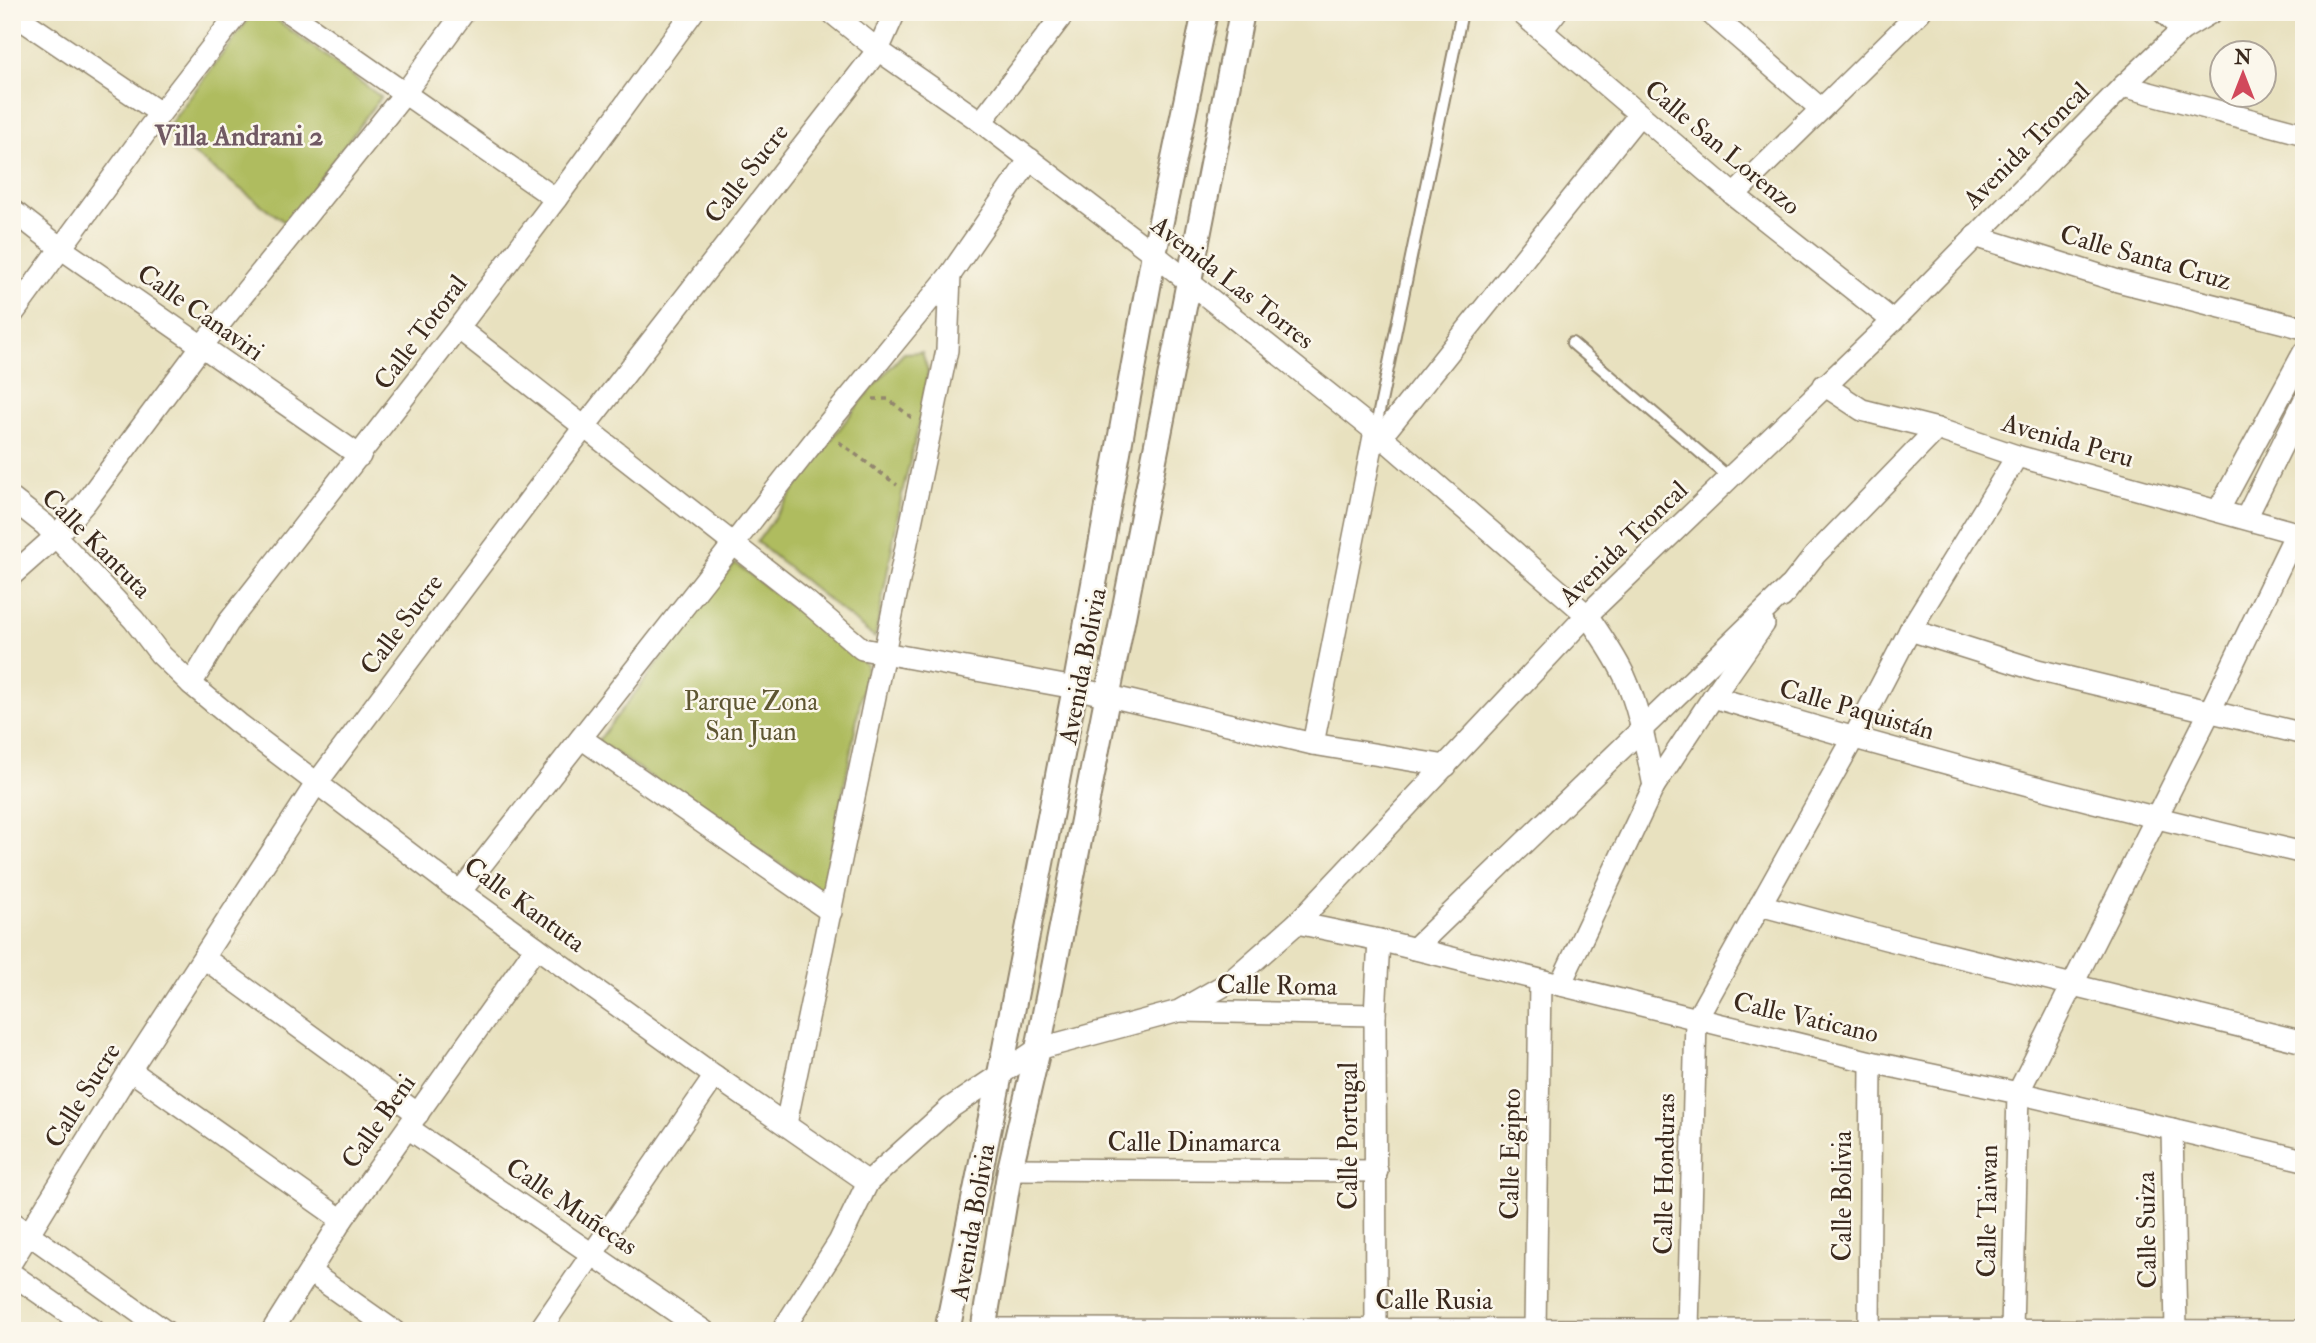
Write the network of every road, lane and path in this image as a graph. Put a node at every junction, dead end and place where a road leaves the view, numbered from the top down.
1 (239, 12) edge
2 (288, 12) edge
3 (464, 12) edge
4 (693, 12) edge
5 (831, 12) edge
6 (895, 12) edge
7 (1065, 12) edge
8 (1205, 12) edge
9 (1242, 12) edge
10 (1462, 12) edge
11 (1520, 12) edge
12 (1556, 12) edge
13 (1709, 12) edge
14 (1920, 12) edge
15 (2163, 12) edge
16 (2211, 12) edge
17 (12, 13) edge
18 (1542, 30) junction
19 (2182, 30) junction
20 (877, 50) junction
21 (2123, 86) junction
22 (405, 93) junction
23 (1821, 109) junction
24 (160, 113) junction
25 (1639, 115) junction
26 (981, 122) junction
27 (2304, 134) edge
28 (1030, 159) junction
29 (1734, 195) junction
30 (556, 200) junction
31 (12, 210) edge
32 (1975, 236) junction
33 (62, 249) junction
34 (1154, 254) junction
35 (950, 275) junction
36 (1187, 282) junction
37 (12, 315) edge
38 (1893, 321) junction
39 (458, 328) junction
40 (2304, 328) edge
41 (1572, 343) dead end
42 (201, 347) junction
43 (2304, 352) edge
44 (1824, 385) junction
45 (864, 398) dead end
46 (2304, 401) edge
47 (585, 426) junction
48 (1937, 429) junction
49 (822, 431) junction
50 (930, 431) junction
51 (1378, 434) junction
52 (360, 456) junction
53 (2017, 456) junction
54 (1731, 479) junction
55 (917, 495) junction
56 (12, 499) edge
57 (2218, 511) junction
58 (2246, 518) junction
59 (2300, 534) edge
60 (55, 537) junction
61 (734, 544) junction
62 (12, 575) edge
63 (1789, 587) junction
64 (1587, 615) junction
65 (1910, 630) junction
66 (884, 654) junction
67 (191, 684) junction
68 (1075, 688) junction
69 (1106, 695) junction
70 (1713, 697) junction
71 (2210, 710) junction
72 (1642, 729) junction
73 (2304, 734) edge
74 (581, 738) junction
75 (1853, 739) junction
76 (1313, 744) junction
77 (1446, 766) junction
78 (316, 784) junction
79 (1654, 786) junction
80 (2154, 819) junction
81 (2304, 853) edge
82 (460, 892) junction
83 (1760, 905) junction
84 (831, 912) junction
85 (1297, 923) junction
86 (1379, 940) junction
87 (536, 947) junction
88 (1414, 949) junction
89 (204, 958) junction
90 (1550, 983) junction
91 (2072, 986) junction
92 (1179, 1011) junction
93 (1375, 1015) junction
94 (1696, 1020) junction
95 (2304, 1042) edge
96 (1038, 1049) junction
97 (1871, 1062) junction
98 (130, 1070) junction
99 (1000, 1074) junction
100 (715, 1076) junction
101 (2018, 1093) junction
102 (413, 1121) junction
103 (786, 1124) junction
104 (2172, 1129) junction
105 (2304, 1160) edge
106 (1010, 1169) junction
107 (1377, 1171) junction
108 (868, 1182) junction
109 (342, 1220) junction
110 (20, 1228) edge
111 (594, 1254) junction
112 (12, 1261) edge
113 (310, 1272) junction
114 (12, 1275) edge
115 (1376, 1329) edge
116 (1535, 1329) junction
117 (1688, 1329) edge
118 (983, 1330) edge
119 (1572, 1330) edge
120 (1869, 1330) edge
121 (2012, 1330) edge
122 (2176, 1330) edge
123 (94, 1331) edge
124 (166, 1331) edge
125 (272, 1331) edge
126 (394, 1331) edge
127 (539, 1331) edge
128 (704, 1331) edge
129 (782, 1331) edge
130 (947, 1331) edge
131 (2304, 1331) edge

1 - 24 street
2 - 22 street
3 - 22 street
4 - 30 street, Calle Totoral
5 - 20 street, Avenida Las Torres
6 - 20 street, Calle Sucre
7 - 26 street
8 - 34 street, Avenida Bolivia
9 - 36 street, Avenida Bolivia
10 - 51 lane
11 - 18 street, Calle San Lorenzo
12 - 18 street
13 - 23 street
14 - 23 street
15 - 19 street
16 - 19 street, Avenida Troncal
17 - 24 street
18 - 25 street, Calle San Lorenzo
19 - 21 street, Avenida Troncal
20 - 26 street, Avenida Las Torres
20 - 47 street, Calle Sucre
21 - 27 street
21 - 32 street, Avenida Troncal
22 - 30 street
22 - 42 street
23 - 29 street
24 - 33 street
25 - 29 street, Calle San Lorenzo
25 - 51 street
26 - 28 street, Avenida Las Torres
28 - 34 street, Avenida Las Torres
28 - 35 street
29 - 38 street, Calle San Lorenzo
30 - 39 street, Calle Totoral
31 - 33 street, Calle Canaviri
32 - 38 street, Avenida Troncal
32 - 40 street, Calle Santa Cruz
33 - 37 street
33 - 42 street, Calle Canaviri
34 - 36 street, Avenida Las Torres
34 - 68 street, Avenida Bolivia
35 - 49 street
35 - 50 street
36 - 51 street, Avenida Las Torres
36 - 69 street, Avenida Bolivia
38 - 44 street, Avenida Troncal
39 - 47 street
39 - 52 street, Calle Totoral
41 - 54 lane
42 - 52 street, Calle Canaviri
42 - 60 street
43 - 57 street
44 - 48 street, Avenida Peru
44 - 54 street, Avenida Troncal
45 - 50 path
46 - 58 street
47 - 61 street
47 - 78 street, Calle Sucre
48 - 53 street, Avenida Peru
48 - 63 street
49 - 55 path
49 - 61 street
50 - 55 street
51 - 64 street, Avenida Las Torres
51 - 76 street
52 - 67 street, Calle Totoral
53 - 57 street, Avenida Peru
53 - 65 street
54 - 64 street, Avenida Troncal
55 - 66 street
56 - 60 street, Calle Kantuta
57 - 58 street, Avenida Peru
58 - 59 street, Avenida Peru
59 - 71 street
60 - 62 street
60 - 67 street, Calle Kantuta
61 - 66 street
61 - 74 street
63 - 70 street
63 - 72 street
64 - 72 street, Avenida Las Torres
64 - 77 street, Avenida Troncal
65 - 71 street
65 - 75 street
66 - 68 street
66 - 84 street
67 - 78 street, Calle Kantuta
68 - 69 street
68 - 99 street, Avenida Bolivia
69 - 76 street
69 - 96 street, Avenida Bolivia
70 - 75 street, Calle Paquistán
70 - 79 street
71 - 73 street
71 - 80 street
72 - 79 street, Avenida Las Torres
72 - 88 street
74 - 82 street
74 - 84 street
75 - 80 street, Calle Paquistán
75 - 83 street
76 - 77 street
77 - 85 street, Avenida Troncal
78 - 82 street, Calle Kantuta
78 - 89 street, Calle Sucre
79 - 90 street
80 - 81 street, Calle Paquistán
80 - 91 street
82 - 87 street, Calle Kantuta
83 - 91 street
83 - 94 street
84 - 103 street
85 - 86 street, Calle Vaticano
85 - 92 street, Avenida Troncal
86 - 88 street, Calle Vaticano
86 - 93 street, Calle Portugal
87 - 100 street, Calle Kantuta
87 - 102 street, Calle Beni
88 - 90 street, Calle Vaticano
89 - 98 street, Calle Sucre
89 - 102 street, Calle Muñecas
90 - 94 street, Calle Vaticano
90 - 116 street, Calle Egipto
91 - 95 street
91 - 101 street
92 - 93 street, Calle Roma
92 - 96 street, Avenida Troncal
93 - 107 street, Calle Portugal
94 - 97 street, Calle Vaticano
94 - 117 street, Calle Honduras
96 - 99 street
96 - 106 street, Avenida Bolivia
97 - 101 street, Calle Vaticano
97 - 120 street, Calle Bolivia
98 - 109 street
98 - 110 street, Calle Sucre
99 - 108 street
99 - 130 street, Avenida Bolivia
100 - 103 street, Calle Kantuta
100 - 111 street
101 - 104 street, Calle Vaticano
101 - 121 street, Calle Taiwan
102 - 109 street, Calle Beni
102 - 111 street, Calle Muñecas
103 - 108 street, Calle Kantuta
104 - 105 street, Calle Vaticano
104 - 122 street, Calle Suiza
106 - 107 street, Calle Dinamarca
106 - 118 street, Avenida Bolivia
107 - 115 street, Calle Portugal
108 - 129 street
109 - 113 street, Calle Beni
110 - 112 street, Calle Sucre
110 - 124 street
111 - 127 street
111 - 128 street, Calle Muñecas
113 - 125 street, Calle Beni
113 - 126 street
114 - 123 street
115 - 116 street, Calle Rusia
115 - 118 street, Calle Rusia
116 - 119 street, Calle Rusia
117 - 119 street, Calle Rusia
117 - 120 street, Calle Rusia
120 - 121 street, Calle Rusia
121 - 122 street, Calle Rusia
122 - 131 street, Calle Rusia

